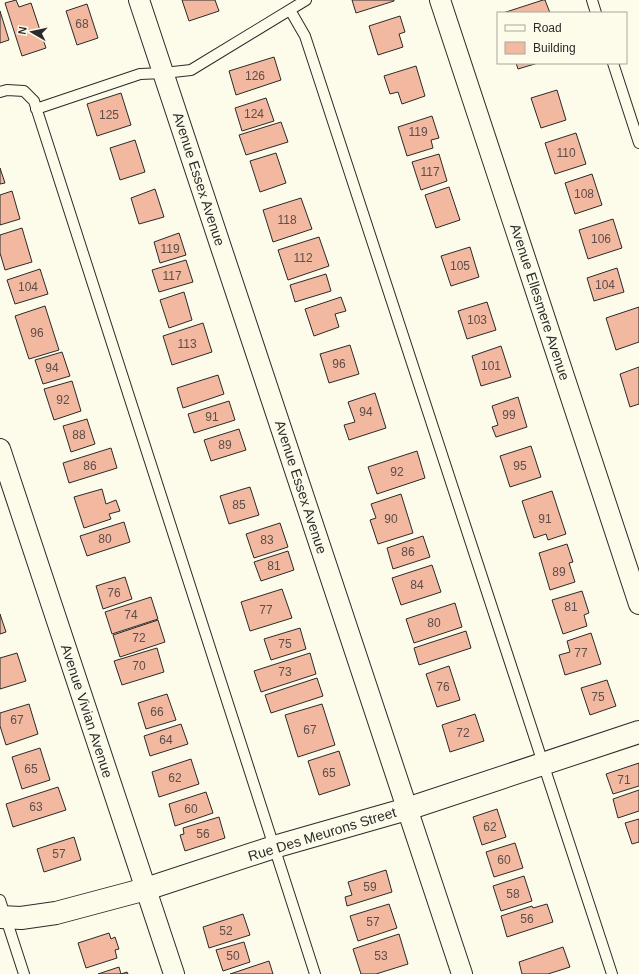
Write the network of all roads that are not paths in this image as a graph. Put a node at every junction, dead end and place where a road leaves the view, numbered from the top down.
1 (139, 0) edge
2 (306, 0) edge
3 (440, 0) edge
4 (592, 0) edge
5 (290, 10) junction
6 (596, 12) edge
7 (613, 64) edge
8 (164, 73) junction
9 (0, 92) edge
10 (36, 109) junction
11 (639, 143) edge
12 (0, 449) edge
13 (639, 604) edge
14 (639, 732) edge
15 (543, 764) junction
16 (407, 809) junction
17 (274, 847) junction
18 (146, 889) junction
19 (2, 911) edge
20 (24, 974) edge
21 (174, 974) edge
22 (316, 974) edge
23 (462, 974) edge
24 (612, 974) edge

1 - 8 street, Avenue Essex Avenue
2 - 5 lane
3 - 13 street, Avenue Ellesmere Avenue
4 - 6 lane
5 - 8 lane
5 - 15 lane
7 - 11 lane
8 - 10 lane
8 - 16 street, Avenue Essex Avenue
9 - 10 lane
10 - 17 lane
12 - 18 street, Avenue Vivian Avenue
14 - 15 street, Rue Des Meurons Street
15 - 16 street, Rue Des Meurons Street
15 - 24 lane
16 - 17 street, Rue Des Meurons Street
16 - 23 street, Avenue Essex Avenue
17 - 18 street, Rue Des Meurons Street
17 - 22 lane
18 - 19 street, Rue Des Meurons Street
18 - 21 street, Avenue Vivian Avenue
19 - 20 lane

